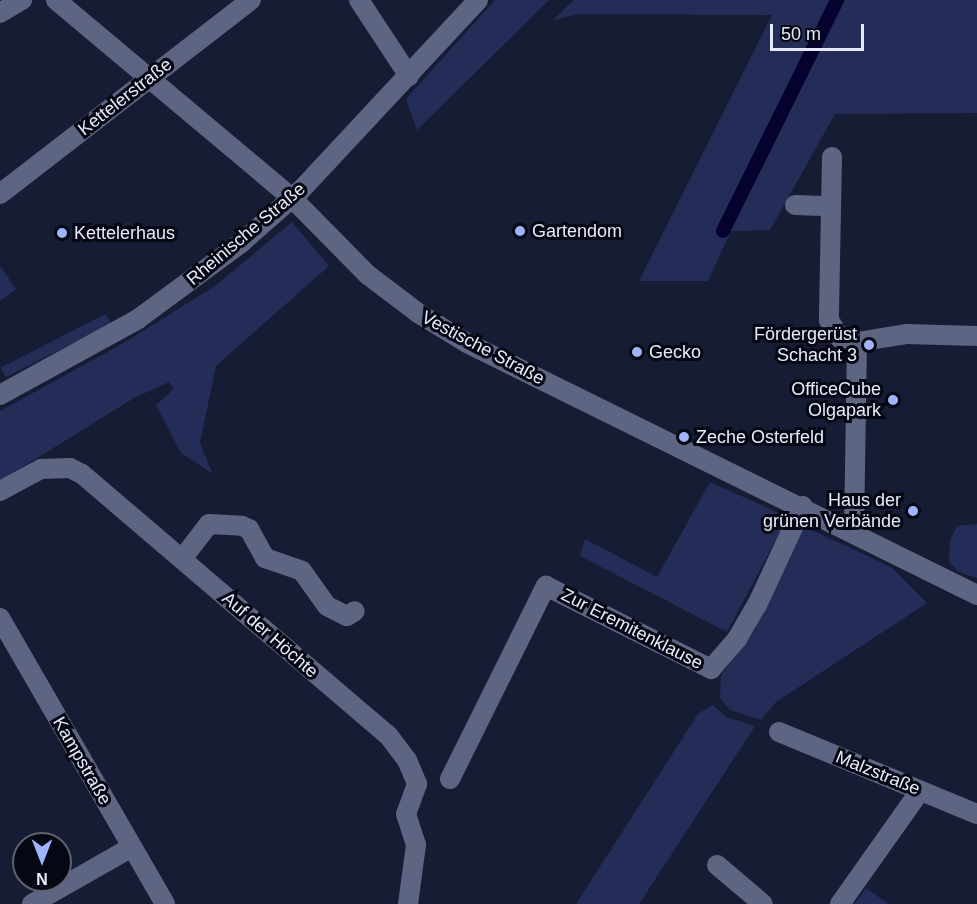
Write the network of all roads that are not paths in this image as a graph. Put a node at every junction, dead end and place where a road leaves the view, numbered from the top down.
1 (22, 0) edge
2 (56, 0) edge
3 (251, 0) edge
4 (359, 0) edge
5 (478, 0) edge
6 (0, 13) edge
7 (409, 76) junction
8 (150, 77) junction
9 (832, 157) dead end
10 (0, 194) edge
11 (292, 198) junction
12 (795, 205) dead end
13 (830, 206) junction
14 (977, 336) edge
15 (857, 342) junction
16 (0, 395) edge
17 (0, 491) edge
18 (803, 506) junction
19 (854, 532) junction
20 (182, 559) junction
21 (977, 595) edge
22 (355, 612) dead end
23 (0, 618) edge
24 (779, 732) dead end
25 (450, 779) dead end
26 (920, 791) junction
27 (977, 814) edge
28 (132, 847) junction
29 (717, 865) dead end
30 (32, 904) edge
31 (165, 904) edge
32 (408, 904) edge
33 (763, 904) edge
34 (840, 904) edge

1 - 6 street
2 - 8 street, Vestische Straße
3 - 8 street, Kettelerstraße
4 - 7 street
5 - 7 street, Rheinische Straße
7 - 11 street, Rheinische Straße
8 - 10 street, Kettelerstraße
8 - 11 street, Vestische Straße
9 - 13 street
11 - 16 street, Rheinische Straße
11 - 18 street, Vestische Straße
12 - 13 street
13 - 15 street
14 - 15 street
15 - 19 street
17 - 20 street, Auf der Höchte
18 - 19 street, Vestische Straße
18 - 25 street, Zur Eremitenklause
19 - 21 street, Vestische Straße
20 - 22 street
20 - 32 street, Auf der Höchte
23 - 28 street, Kampstraße
24 - 26 street, Malzstraße
26 - 27 street, Malzstraße
26 - 34 street
28 - 30 street
28 - 31 street, Kampstraße
29 - 33 street

